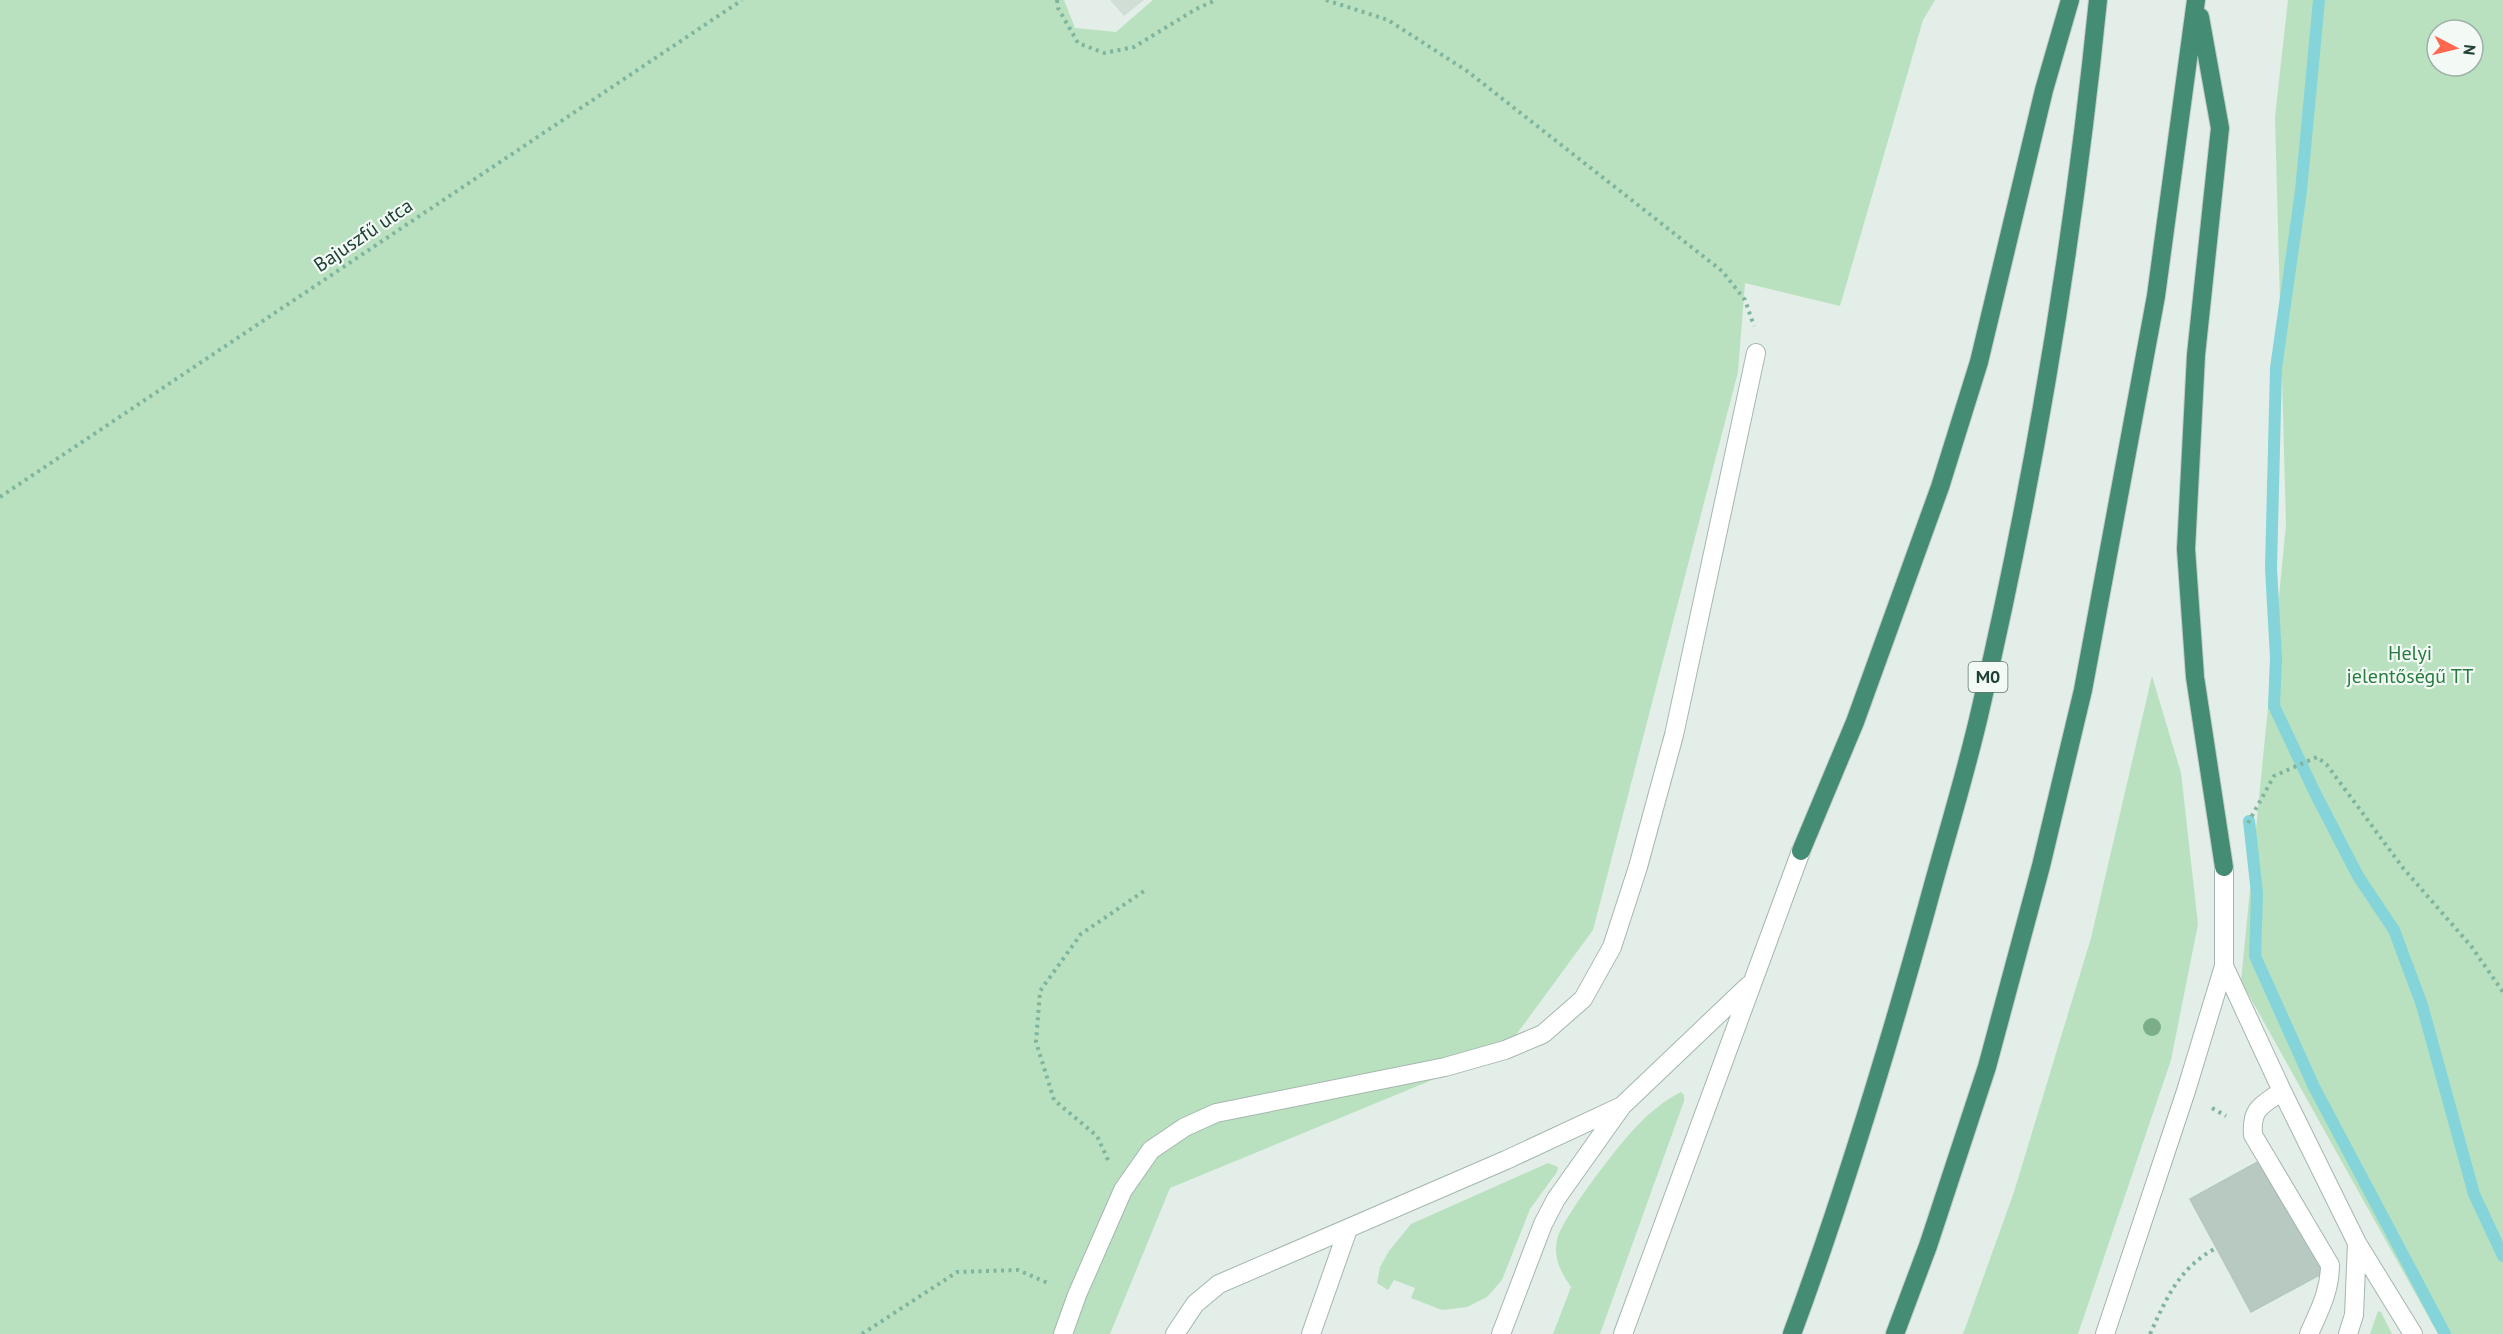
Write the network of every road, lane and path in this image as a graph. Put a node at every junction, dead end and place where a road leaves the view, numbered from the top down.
1 (742, 0) edge
2 (1057, 0) edge
3 (1216, 0) edge
4 (1326, 0) edge
5 (2070, 0) edge
6 (2098, 0) edge
7 (2196, 0) edge
8 (1756, 353) joint
9 (0, 497) edge
10 (1801, 851) joint
11 (2224, 867) junction
12 (1147, 889) dead end
13 (2224, 966) junction
14 (1751, 982) junction
15 (2503, 992) edge
16 (2186, 1091) junction
17 (2282, 1091) junction
18 (1622, 1106) junction
19 (2253, 1135) junction
20 (1123, 1190) junction
21 (1348, 1229) junction
22 (2357, 1243) junction
23 (2216, 1248) dead end
24 (1077, 1295) junction
25 (862, 1334) edge
26 (1063, 1334) edge
27 (1175, 1334) edge
28 (1311, 1334) edge
29 (1501, 1334) edge
30 (1623, 1334) edge
31 (1792, 1334) edge
32 (1895, 1334) edge
33 (2105, 1334) edge
34 (2150, 1334) edge
35 (2309, 1334) edge
36 (2348, 1334) edge
37 (2414, 1334) edge

1 - 9 path, Bajuszfű utca
2 - 3 path
4 - 8 path
5 - 10 highway
6 - 31 highway, M0
7 - 11 highway
7 - 32 highway
8 - 20 lane
10 - 14 lane
11 - 13 lane
11 - 15 path
12 - 20 path
13 - 16 lane
13 - 17 lane
14 - 18 lane
14 - 30 lane
16 - 19 path
16 - 33 lane
17 - 19 lane
17 - 22 lane
18 - 21 lane
18 - 29 lane
19 - 35 lane
20 - 24 lane
21 - 27 lane
21 - 28 lane
22 - 36 lane
22 - 37 lane
23 - 34 path
24 - 25 path
24 - 26 lane

